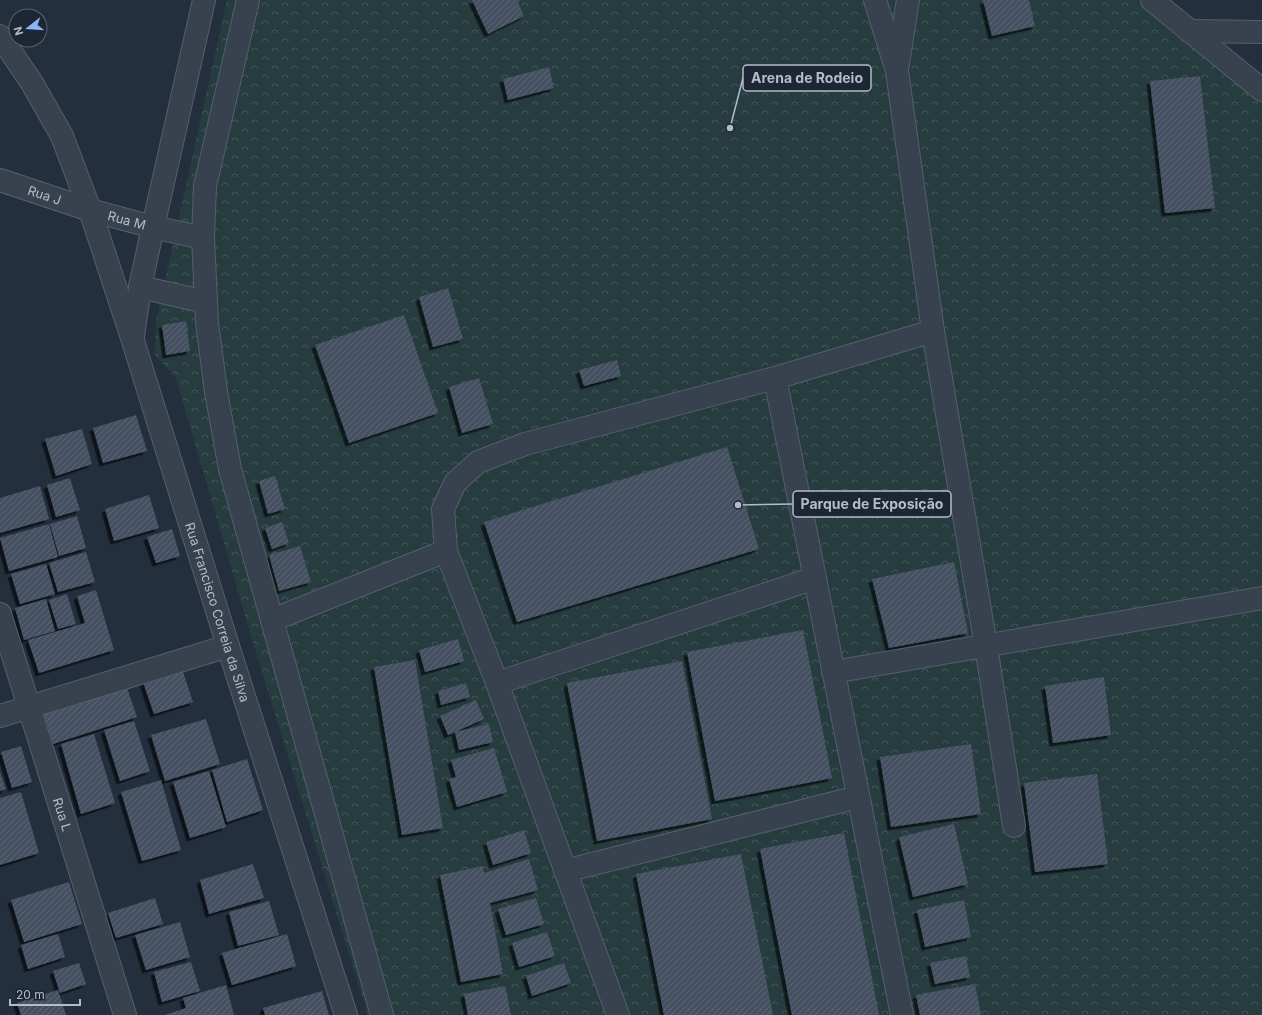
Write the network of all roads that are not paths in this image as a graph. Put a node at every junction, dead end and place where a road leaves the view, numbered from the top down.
1 (204, 0) edge
2 (248, 0) edge
3 (875, 0) edge
4 (908, 0) edge
5 (1152, 0) edge
6 (1190, 31) junction
7 (1262, 32) edge
8 (0, 36) edge
9 (896, 71) junction
10 (1262, 90) edge
11 (0, 180) edge
12 (90, 210) junction
13 (153, 227) junction
14 (203, 238) junction
15 (140, 287) junction
16 (206, 302) junction
17 (933, 331) junction
18 (133, 341) junction
19 (775, 378) junction
20 (446, 551) junction
21 (815, 578) junction
22 (1262, 598) edge
23 (0, 614) edge
24 (272, 620) junction
25 (228, 646) junction
26 (986, 646) junction
27 (834, 672) junction
28 (497, 683) junction
29 (28, 707) junction
30 (0, 716) edge
31 (858, 797) junction
32 (1014, 826) dead end
33 (565, 871) junction
34 (125, 1015) edge
35 (346, 1015) edge
36 (382, 1015) edge
37 (618, 1015) edge
38 (902, 1015) edge

1 - 13 street, Rua M
2 - 14 street
3 - 9 street
4 - 9 street
5 - 6 street
6 - 7 street
6 - 10 street
8 - 12 street, Rua M
9 - 17 street
11 - 12 street, Rua J
12 - 13 street, Rua M
12 - 18 street, Rua Francisco Correia da Silva
13 - 14 street
13 - 15 street
14 - 16 street
15 - 16 street
15 - 18 street
16 - 24 street
17 - 19 street
17 - 26 street
18 - 25 street, Rua Francisco Correia da Silva
19 - 20 street
19 - 21 street
20 - 24 street
20 - 28 street
21 - 27 street
21 - 28 street
22 - 26 street
23 - 29 street, Rua L
24 - 36 street
25 - 29 street
25 - 35 street, Rua Francisco Correia da Silva
26 - 27 street
26 - 32 street
27 - 31 street
28 - 33 street
29 - 30 street
29 - 34 street, Rua L
31 - 33 street
31 - 38 street
33 - 37 street

